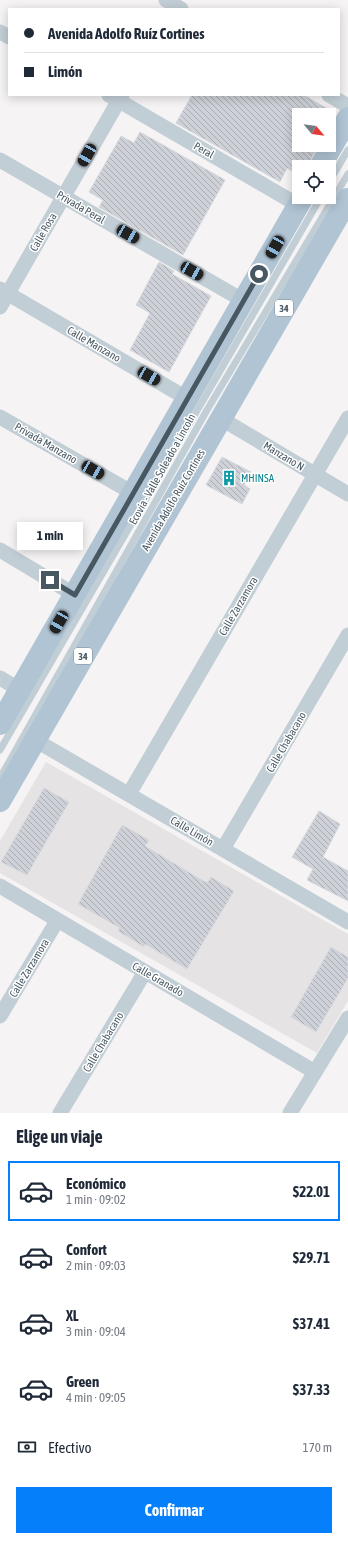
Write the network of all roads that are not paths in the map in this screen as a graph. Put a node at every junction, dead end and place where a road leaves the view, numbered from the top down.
1 (332, 96) edge
2 (116, 97) edge
3 (348, 106) edge
4 (348, 118) edge
5 (348, 150) edge
6 (0, 160) edge
7 (324, 160) edge
8 (336, 170) edge
9 (348, 174) edge
10 (63, 196) junction
11 (292, 196) edge
12 (348, 199) edge
13 (298, 204) edge
14 (316, 204) edge
15 (4, 292) edge
16 (244, 302) junction
17 (0, 307) edge
18 (188, 399) junction
19 (0, 417) edge
20 (220, 418) junction
21 (348, 418) edge
22 (315, 474) junction
23 (133, 493) junction
24 (348, 494) edge
25 (0, 550) edge
26 (75, 595) junction
27 (348, 635) edge
28 (0, 678) edge
29 (20, 690) junction
30 (0, 724) edge
31 (35, 740) junction
32 (0, 750) edge
33 (0, 778) edge
34 (129, 794) junction
35 (0, 801) edge
36 (223, 849) junction
37 (0, 886) edge
38 (57, 921) junction
39 (348, 922) edge
40 (145, 972) junction
41 (0, 1016) edge
42 (348, 1018) edge
43 (315, 1072) junction
44 (60, 1113) edge
45 (290, 1113) edge

1 - 3 street
2 - 10 street, Calle Rosa
2 - 11 street, Peral
4 - 7 main road
5 - 8 lane
6 - 10 street, Privada Peral
9 - 33 lane, Ecovía - Valle Soleado a Lincoln
10 - 15 street, Calle Rosa
10 - 16 street, Privada Peral
12 - 20 main road, Avenida Adolfo Ruíz Cortines / 34
13 - 16 main road
14 - 32 lane
15 - 17 street, Calle Rosa
15 - 18 street, Calle Manzano
16 - 18 main road
18 - 23 main road
19 - 23 street, Privada Manzano
20 - 22 street, Manzano N
20 - 31 main road, Avenida Adolfo Ruíz Cortines / 34
21 - 22 street, Calle Zarzamora
22 - 24 street, Manzano N
22 - 34 street, Calle Zarzamora
23 - 26 main road
25 - 26 street
26 - 29 main road
27 - 36 street, Calle Chabacano
28 - 29 street
29 - 30 main road
31 - 34 street, Calle Limón
31 - 35 main road, Avenida Adolfo Ruíz Cortines / 34
34 - 36 street, Calle Limón
36 - 39 street, Calle Limón
37 - 38 street, Calle Granado
38 - 40 street, Calle Granado
38 - 41 street, Calle Zarzamora
40 - 43 street, Calle Granado
40 - 44 street, Calle Chabacano
42 - 43 street
43 - 45 street

